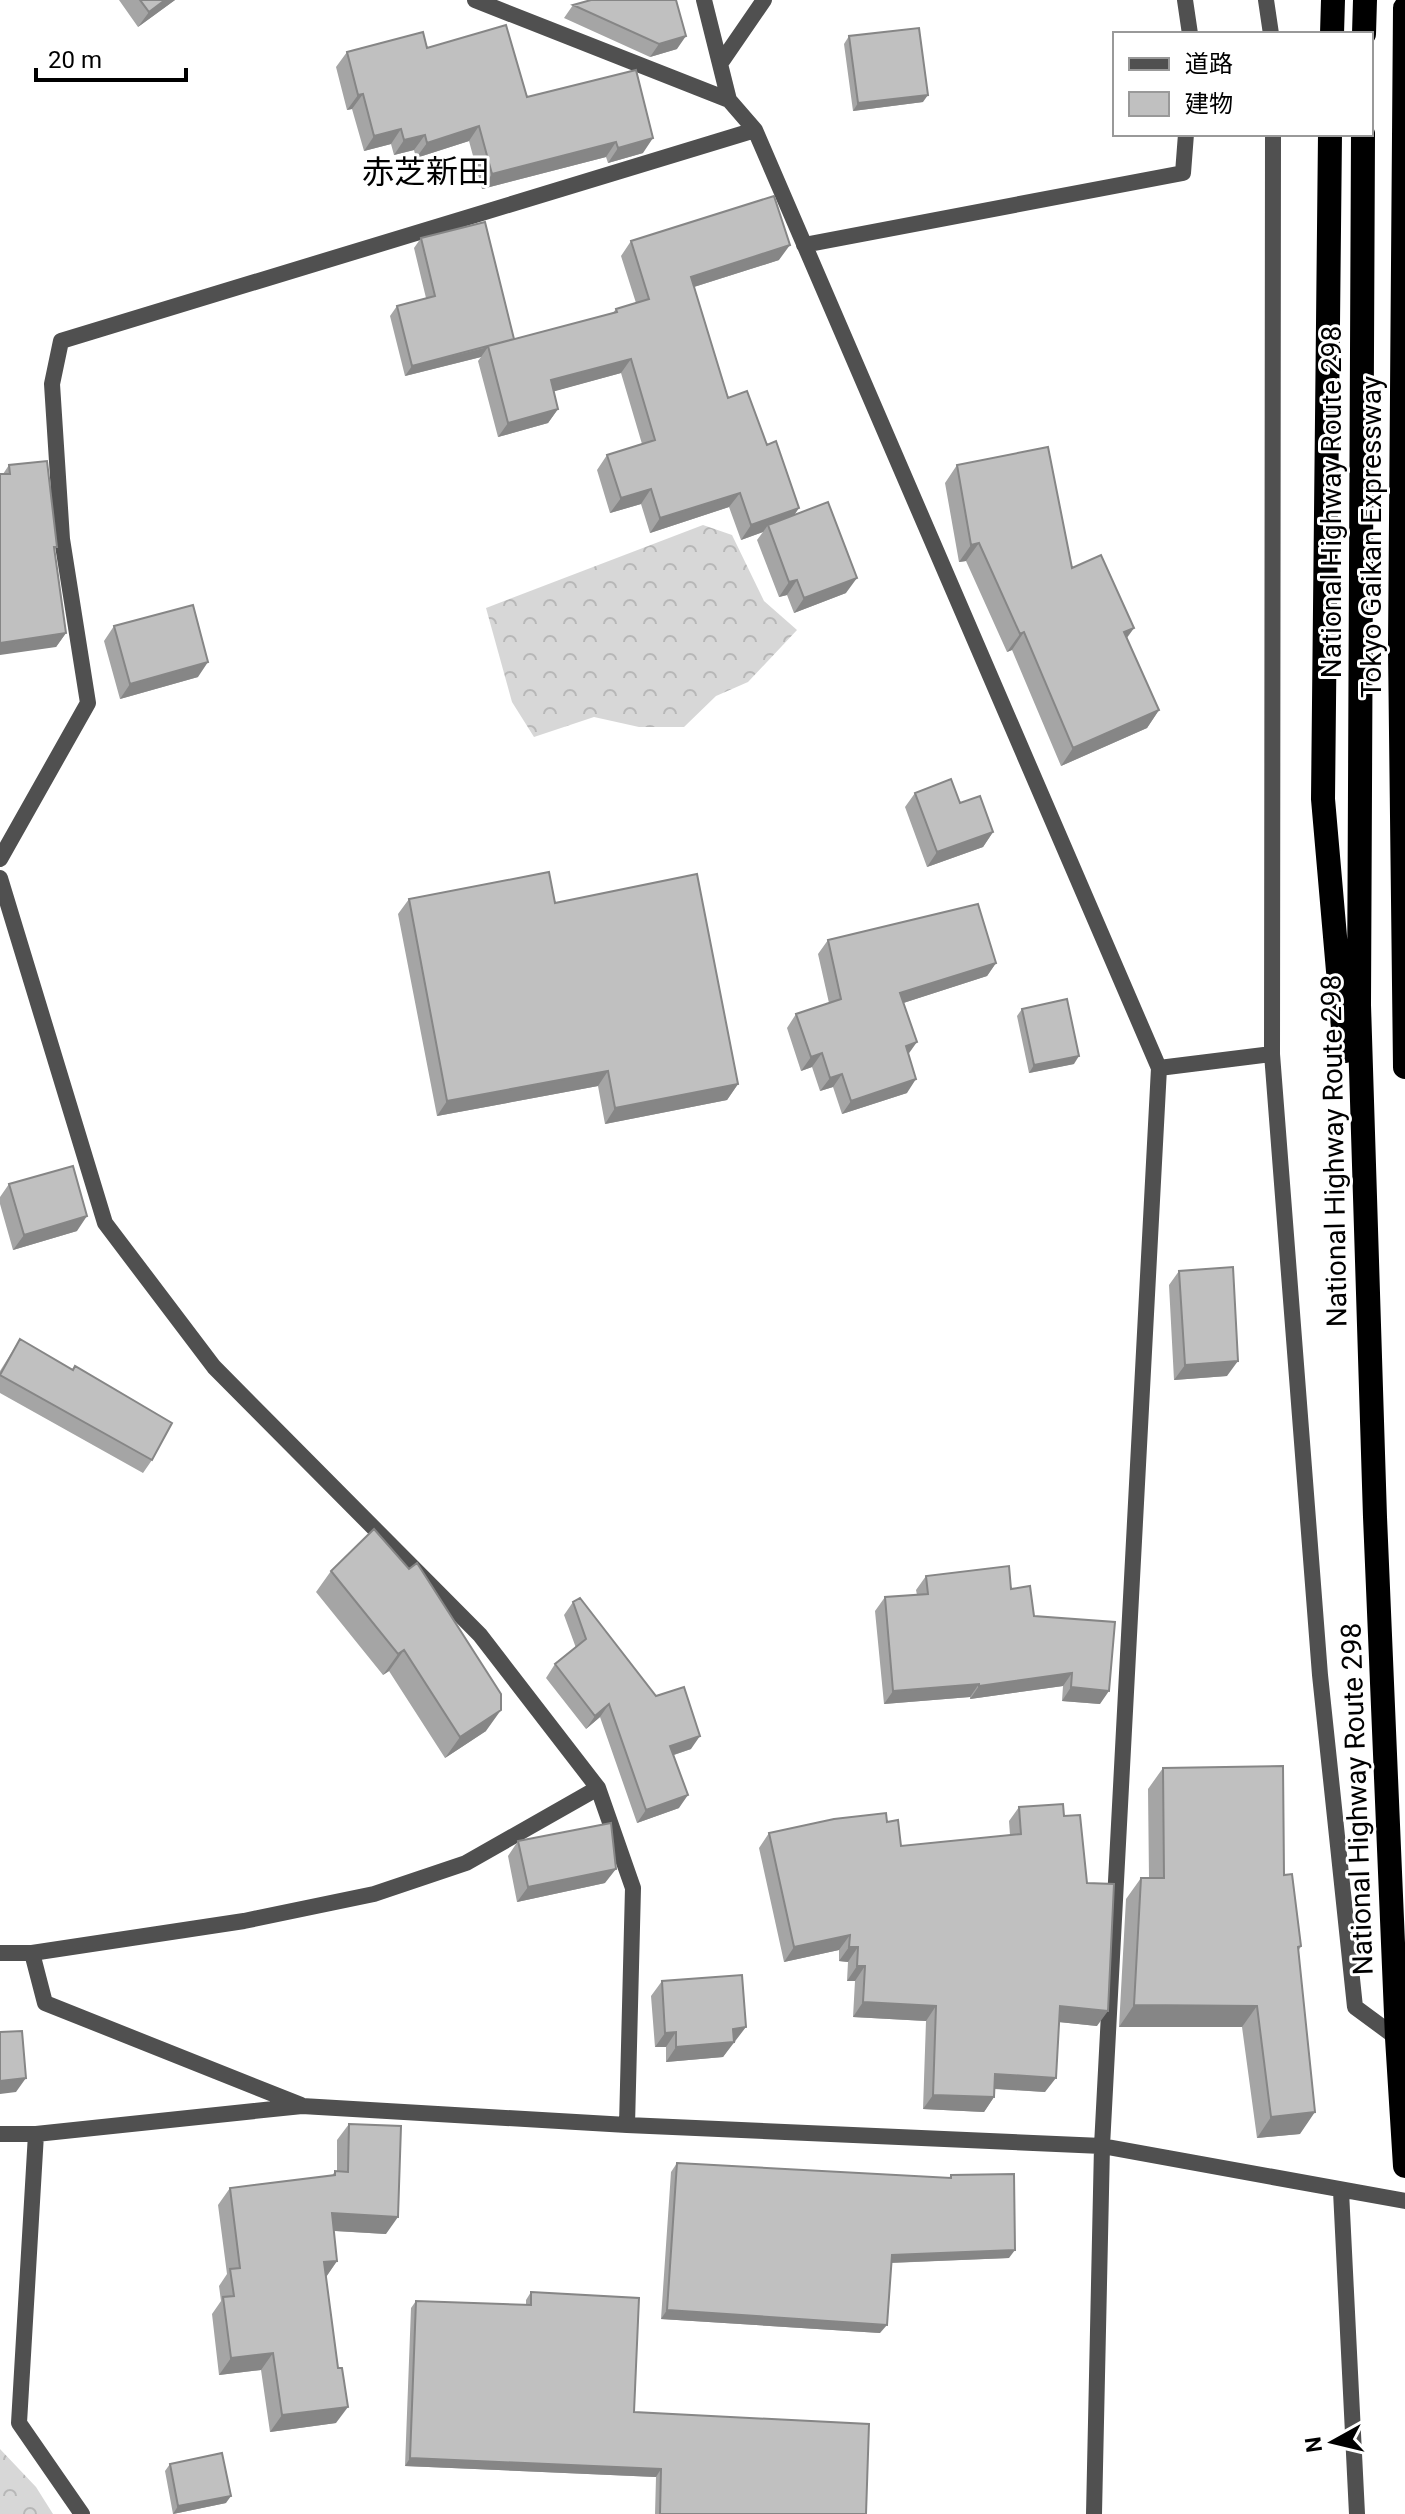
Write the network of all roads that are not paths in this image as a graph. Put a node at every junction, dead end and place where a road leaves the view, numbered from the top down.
1 (475, 0) edge
2 (704, 0) edge
3 (764, 0) edge
4 (1185, 0) edge
5 (1266, 0) edge
6 (1333, 0) edge
7 (1365, 0) edge
8 (1405, 8) edge
9 (1190, 32) edge
10 (1271, 32) edge
11 (1332, 32) edge
12 (1364, 32) edge
13 (720, 64) junction
14 (729, 100) junction
15 (755, 130) junction
16 (1186, 136) edge
17 (1273, 136) edge
18 (1330, 136) edge
19 (1363, 136) edge
20 (804, 245) junction
21 (0, 859) edge
22 (0, 878) edge
23 (1272, 1054) junction
24 (1405, 1067) edge
25 (1159, 1068) junction
26 (1368, 1306) junction
27 (598, 1788) junction
28 (0, 1953) edge
29 (32, 1953) junction
30 (1397, 2038) junction
31 (302, 2106) junction
32 (627, 2125) junction
33 (0, 2134) edge
34 (36, 2134) junction
35 (1102, 2146) junction
36 (1405, 2166) edge
37 (1341, 2191) junction
38 (1405, 2201) edge
39 (82, 2514) edge
40 (1094, 2514) edge
41 (1357, 2514) edge

1 - 14 street
2 - 13 street
3 - 13 street
4 - 9 street
5 - 10 street
6 - 11 highway
7 - 12 highway
8 - 24 highway, Tokyo Gaikan Expressway
13 - 14 street
14 - 15 street
15 - 20 street
15 - 21 street
16 - 20 street
17 - 23 street
18 - 26 highway
19 - 26 highway, National Highway Route 298
20 - 25 street
22 - 27 street
23 - 25 street
23 - 30 street
25 - 35 street
26 - 30 highway, National Highway Route 298
27 - 29 street
27 - 32 street
28 - 29 street
29 - 31 street
30 - 36 highway, National Highway Route 298
31 - 32 street
31 - 34 street
32 - 35 street
33 - 34 street
34 - 39 street
35 - 37 street
35 - 40 street
37 - 38 street
37 - 41 street

